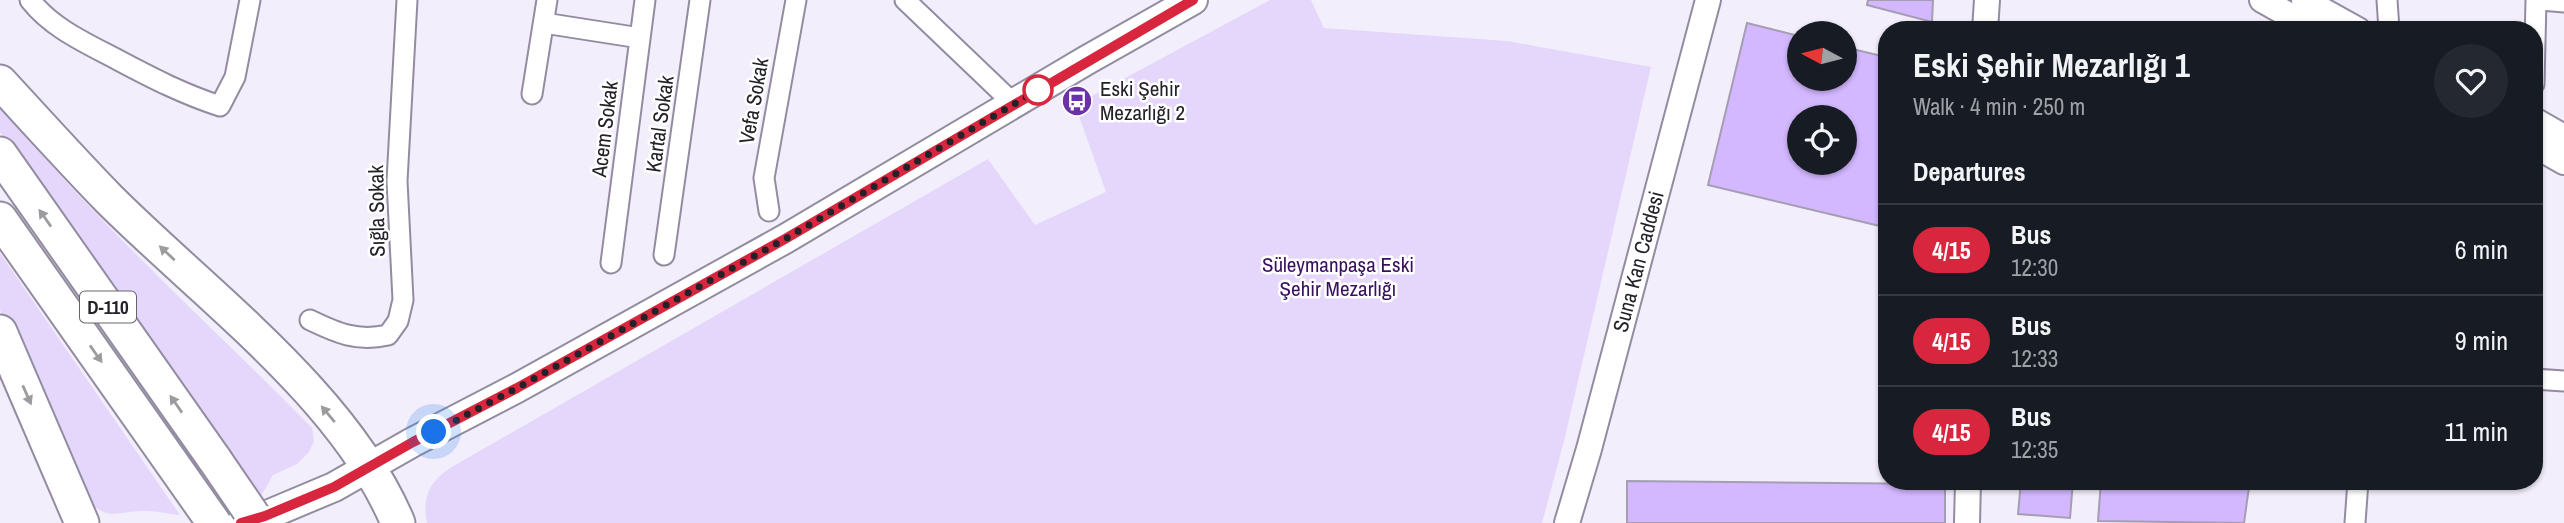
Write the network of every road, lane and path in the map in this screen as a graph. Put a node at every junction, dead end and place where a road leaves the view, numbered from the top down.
1 (30, 0) edge
2 (250, 0) edge
3 (407, 0) edge
4 (547, 0) edge
5 (645, 0) edge
6 (700, 0) edge
7 (796, 0) edge
8 (905, 0) edge
9 (1708, 0) edge
10 (1987, 0) edge
11 (2262, 0) edge
12 (2304, 0) edge
13 (2388, 0) edge
14 (2537, 0) edge
15 (1187, 2) edge
16 (2564, 2) edge
17 (1986, 21) edge
18 (2300, 21) edge
19 (2342, 21) edge
20 (2389, 21) edge
21 (2536, 21) edge
22 (544, 23) junction
23 (640, 38) junction
24 (0, 82) edge
25 (532, 94) dead end
26 (1015, 105) junction
27 (2543, 125) edge
28 (2564, 137) edge
29 (2543, 150) edge
30 (0, 154) edge
31 (2564, 162) edge
32 (769, 211) dead end
33 (0, 219) edge
34 (664, 255) dead end
35 (611, 263) dead end
36 (310, 320) dead end
37 (0, 332) edge
38 (2543, 380) edge
39 (2564, 381) edge
40 (371, 467) junction
41 (1968, 490) edge
42 (2357, 490) edge
43 (82, 523) edge
44 (214, 523) edge
45 (241, 523) edge
46 (258, 523) edge
47 (398, 523) edge
48 (1567, 523) edge
49 (1967, 523) edge
50 (2355, 523) edge

1 - 2 street
3 - 36 street, Sığla Sokak
4 - 22 street
5 - 23 street, Acem Sokak
6 - 34 street, Kartal Sokak
7 - 32 street, Vefa Sokak
8 - 26 street
9 - 48 street, Suna Kan Caddesi
10 - 17 street
11 - 18 street
12 - 19 street
13 - 20 street
14 - 16 street
14 - 21 street
15 - 26 main road
22 - 23 street
22 - 25 street
23 - 35 street, Acem Sokak
40 -> 24 highway
26 - 40 main road
27 - 28 street
29 - 31 street
46 -> 30 highway, D-110, bridge
33 -> 44 highway, D-110
37 -> 43 highway
38 - 39 street
40 - 45 main road
40 - 47 highway
41 - 49 street
42 - 50 street

